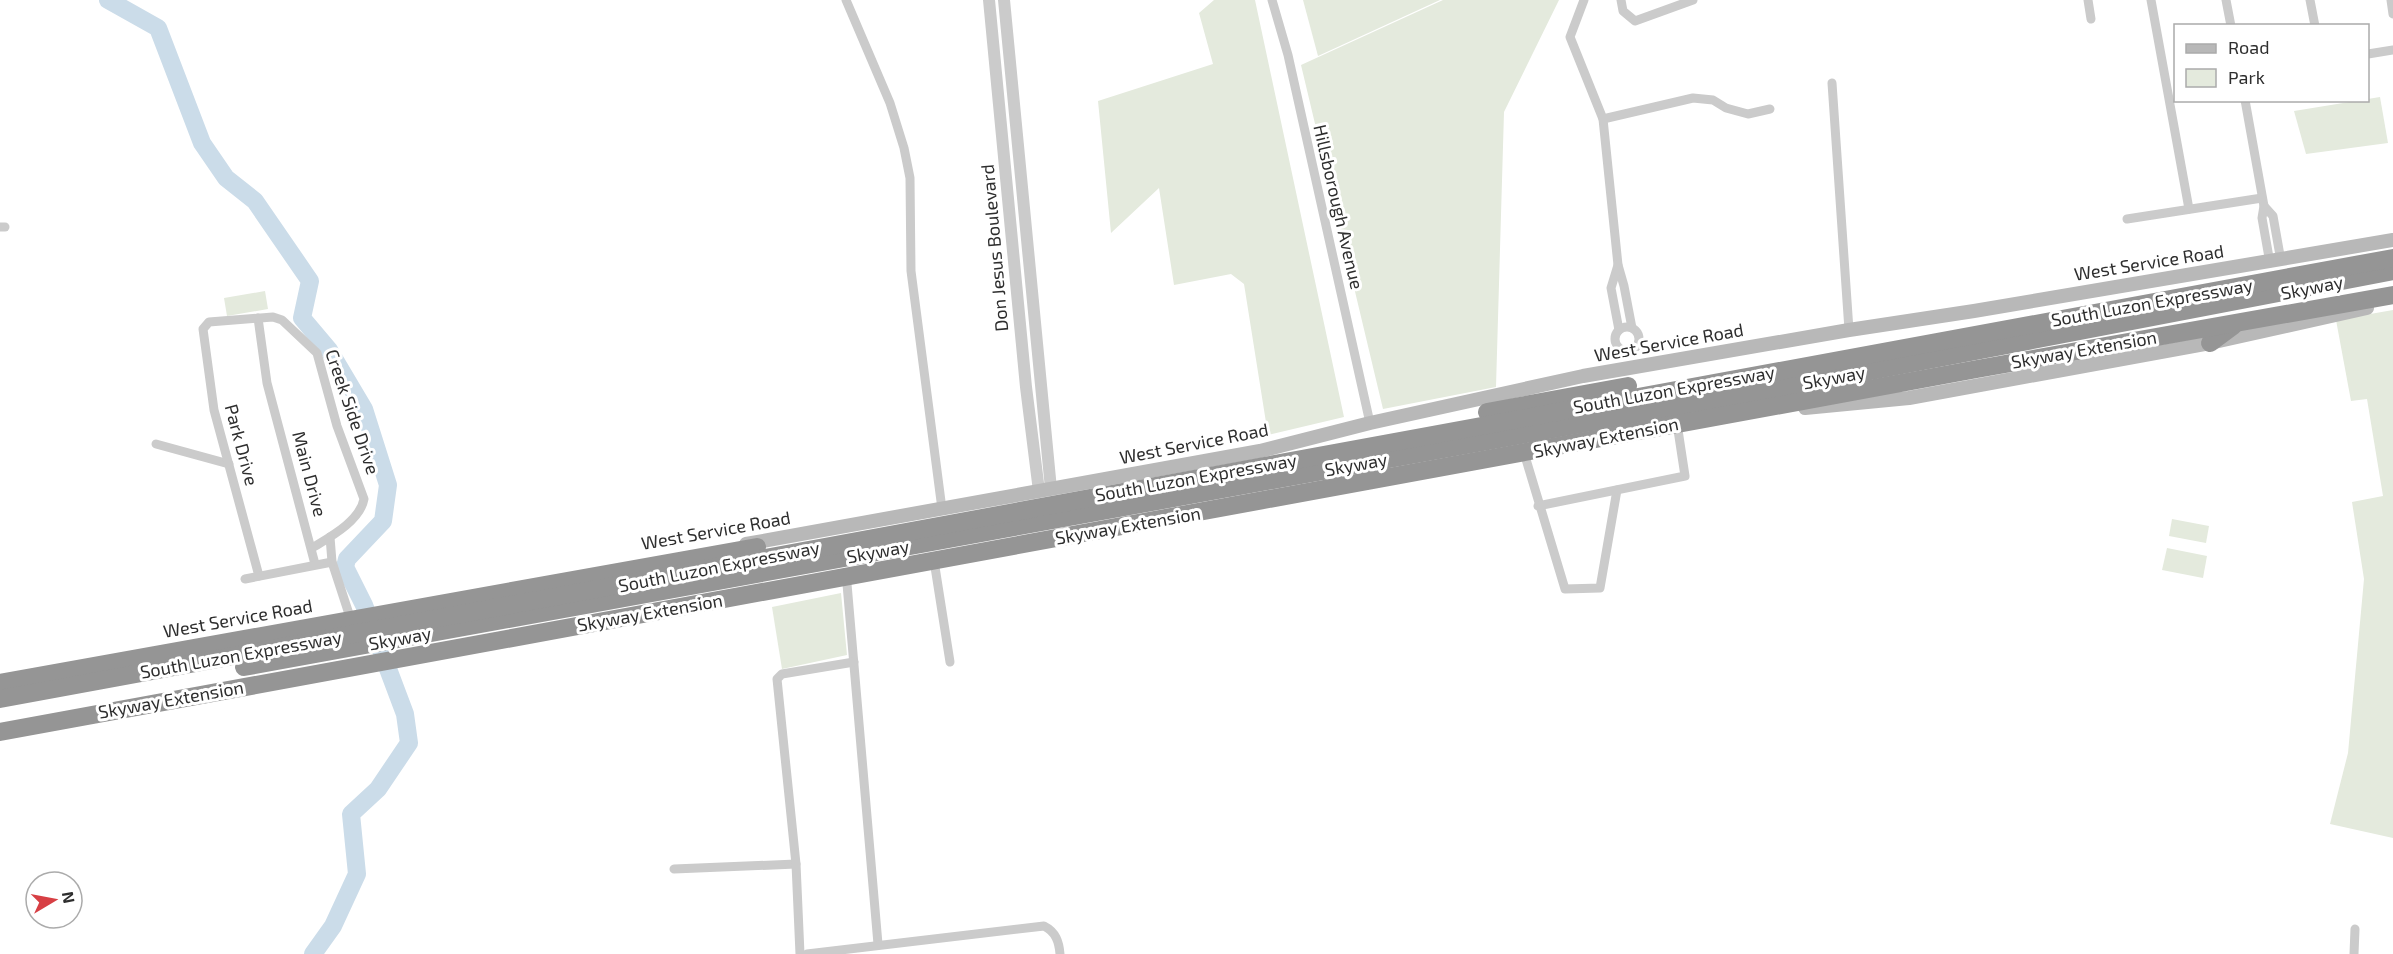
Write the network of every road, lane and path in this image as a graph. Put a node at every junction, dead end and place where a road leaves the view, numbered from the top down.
1 (846, 0) edge
2 (989, 0) edge
3 (1004, 0) edge
4 (1272, 0) edge
5 (1584, 0) edge
6 (1621, 0) edge
7 (1661, 0) edge
8 (1693, 0) edge
9 (2088, 0) edge
10 (2151, 0) edge
11 (2226, 0) edge
12 (2310, 0) edge
13 (2391, 0) edge
14 (1662, 11) junction
15 (2393, 14) edge
16 (2091, 19) dead end
17 (2231, 24) edge
18 (2315, 24) edge
19 (2393, 50) edge
20 (2369, 54) edge
21 (1832, 83) dead end
22 (2245, 102) edge
23 (1770, 109) dead end
24 (1603, 119) junction
25 (2263, 202) junction
26 (2189, 209) junction
27 (2127, 219) dead end
28 (2276, 236) junction
29 (2265, 238) junction
30 (2393, 240) edge
31 (2393, 258) edge
32 (2275, 262) junction
33 (2393, 264) edge
34 (1618, 265) junction
35 (1030, 271) junction
36 (2393, 271) edge
37 (1015, 272) junction
38 (2393, 286) edge
39 (2393, 295) edge
40 (2393, 303) edge
41 (2255, 315) junction
42 (258, 318) junction
43 (2116, 320) junction
44 (208, 322) joint
45 (1618, 328) junction
46 (1632, 328) junction
47 (1849, 330) junction
48 (2210, 343) junction
49 (1630, 351) junction
50 (1633, 368) junction
51 (1370, 423) junction
52 (1678, 430) junction
53 (156, 444) dead end
54 (1525, 456) junction
55 (229, 464) junction
56 (1045, 490) junction
57 (1617, 490) junction
58 (1538, 506) junction
59 (942, 509) junction
60 (330, 537) junction
61 (312, 548) junction
62 (333, 561) junction
63 (315, 564) junction
64 (935, 567) junction
65 (259, 576) junction
66 (245, 579) dead end
67 (847, 584) junction
68 (366, 621) junction
69 (384, 659) junction
70 (854, 662) junction
71 (950, 662) dead end
72 (0, 682) edge
73 (0, 701) edge
74 (0, 712) edge
75 (0, 722) edge
76 (0, 732) edge
77 (0, 738) edge
78 (796, 864) junction
79 (674, 869) dead end
80 (2355, 928) dead end
81 (878, 944) junction
82 (800, 954) edge
83 (807, 954) edge
84 (1060, 954) edge
85 (2354, 954) edge

1 - 59 street
2 - 37 street, Don Jesus Boulevard
3 - 35 street, Don Jesus Boulevard
4 - 51 street, Hillsborough Avenue
5 - 24 street
6 - 14 street
7 - 14 street
8 - 14 street
9 - 16 street
10 - 26 street
11 - 17 street
12 - 18 street
13 - 15 street
19 - 20 street
21 - 47 street
22 - 25 street
23 - 24 street
24 - 34 street
25 - 26 street
25 - 28 street
25 - 29 street
26 - 27 street
28 - 29 street
28 - 32 street
29 - 32 street
30 - 32 main road, West Service Road
31 - 68 highway, South Luzon Expressway
32 - 47 main road, West Service Road
33 - 43 highway, Skyway
34 - 45 street
34 - 46 street
35 - 37 street
35 - 56 street, Don Jesus Boulevard
36 - 74 highway, Skyway
37 - 56 street, Don Jesus Boulevard
38 - 41 highway, South Luzon Expressway
39 - 41 highway, Skyway
40 - 48 main road
41 - 48 highway
41 - 69 highway, South Luzon Expressway
41 - 76 highway, Skyway Extension
42 - 44 street, Creek Side Drive
42 - 60 street, Creek Side Drive
42 - 61 street, Main Drive
43 - 72 highway, Skyway Extension
43 - 73 highway, Skyway
44 - 55 street, Park Drive
45 - 46 street
45 - 49 street
46 - 49 street
47 - 50 main road, West Service Road
48 - 52 main road
49 - 50 street
50 - 51 main road, West Service Road
51 - 56 main road, West Service Road
52 - 54 main road
52 - 57 street
53 - 55 street
54 - 58 street
54 - 64 main road
55 - 65 street, Park Drive
56 - 59 main road, West Service Road
57 - 58 street
57 - 58 street
59 - 68 main road, West Service Road
60 - 61 street, Creek Side Drive
60 - 62 street
61 - 63 street, Main Drive
62 - 63 street
62 - 68 street
63 - 65 street
64 - 67 main road
64 - 71 street
65 - 66 street
67 - 69 main road
67 - 70 street
68 - 72 main road, West Service Road
68 - 73 highway, South Luzon Expressway
69 - 75 highway, South Luzon Expressway
69 - 77 main road
70 - 78 street
70 - 81 street
78 - 79 street
78 - 82 street
80 - 85 street
81 - 83 street
81 - 84 street

